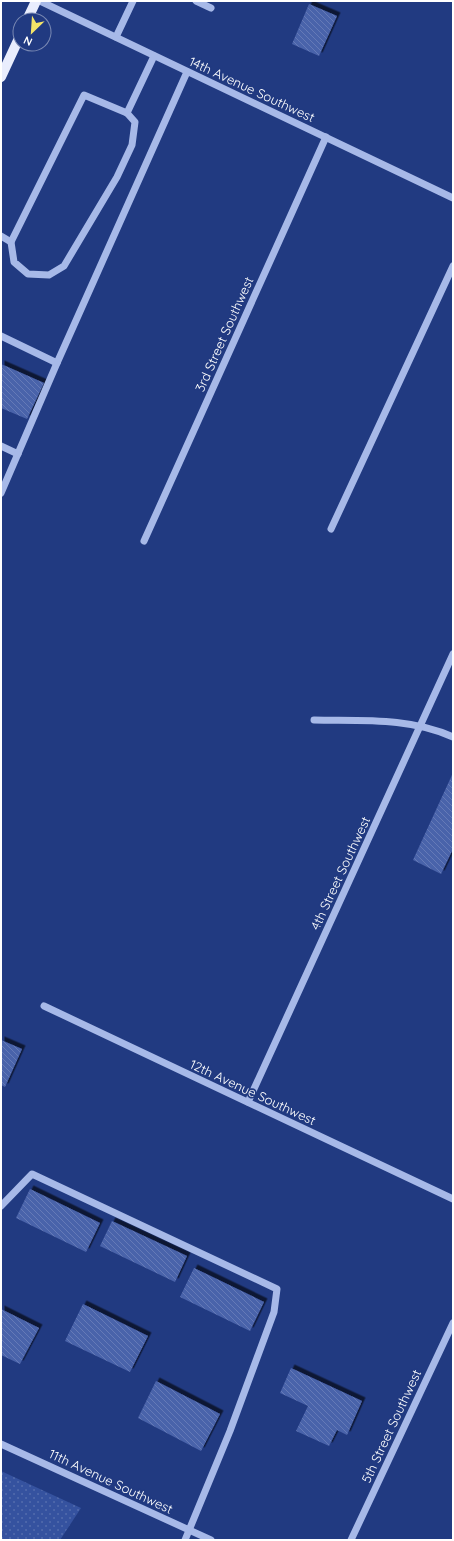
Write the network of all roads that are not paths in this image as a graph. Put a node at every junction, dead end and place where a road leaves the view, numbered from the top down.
1 (36, 1) edge
2 (40, 1) edge
3 (133, 1) edge
4 (196, 1) edge
5 (211, 8) dead end
6 (31, 12) edge
7 (116, 38) junction
8 (13, 52) edge
9 (154, 56) junction
10 (187, 72) junction
11 (1, 77) edge
12 (127, 113) junction
13 (326, 137) junction
14 (453, 198) edge
15 (1, 236) edge
16 (11, 242) junction
17 (453, 266) edge
18 (1, 336) edge
19 (57, 363) junction
20 (1, 446) edge
21 (18, 454) junction
22 (1, 493) edge
23 (331, 529) dead end
24 (144, 541) dead end
25 (453, 654) edge
26 (314, 720) dead end
27 (420, 727) junction
28 (453, 737) edge
29 (44, 1006) dead end
30 (248, 1102) junction
31 (453, 1199) edge
32 (1, 1206) edge
33 (453, 1323) edge
34 (2, 1446) edge
35 (188, 1530) junction
36 (185, 1540) edge
37 (211, 1540) edge
38 (351, 1540) edge

1 - 6 main road
2 - 7 street, 14th Avenue Southwest
3 - 7 street
4 - 5 street
7 - 9 street, 14th Avenue Southwest
8 - 11 main road
9 - 10 street, 14th Avenue Southwest
9 - 12 street
10 - 13 street, 14th Avenue Southwest
10 - 19 street
12 - 16 street
12 - 16 street
13 - 14 street, 14th Avenue Southwest
13 - 24 street, 3rd Street Southwest
15 - 16 street
17 - 23 street
18 - 19 street
19 - 21 street
20 - 21 street
21 - 22 street
25 - 27 street, 4th Street Southwest
26 - 27 street
27 - 28 street
27 - 30 street, 4th Street Southwest
29 - 30 street, 12th Avenue Southwest
30 - 31 street, 12th Avenue Southwest
32 - 35 street
33 - 38 street, 5th Street Southwest
34 - 35 street, 11th Avenue Southwest
35 - 36 street
35 - 37 street, 11th Avenue Southwest

